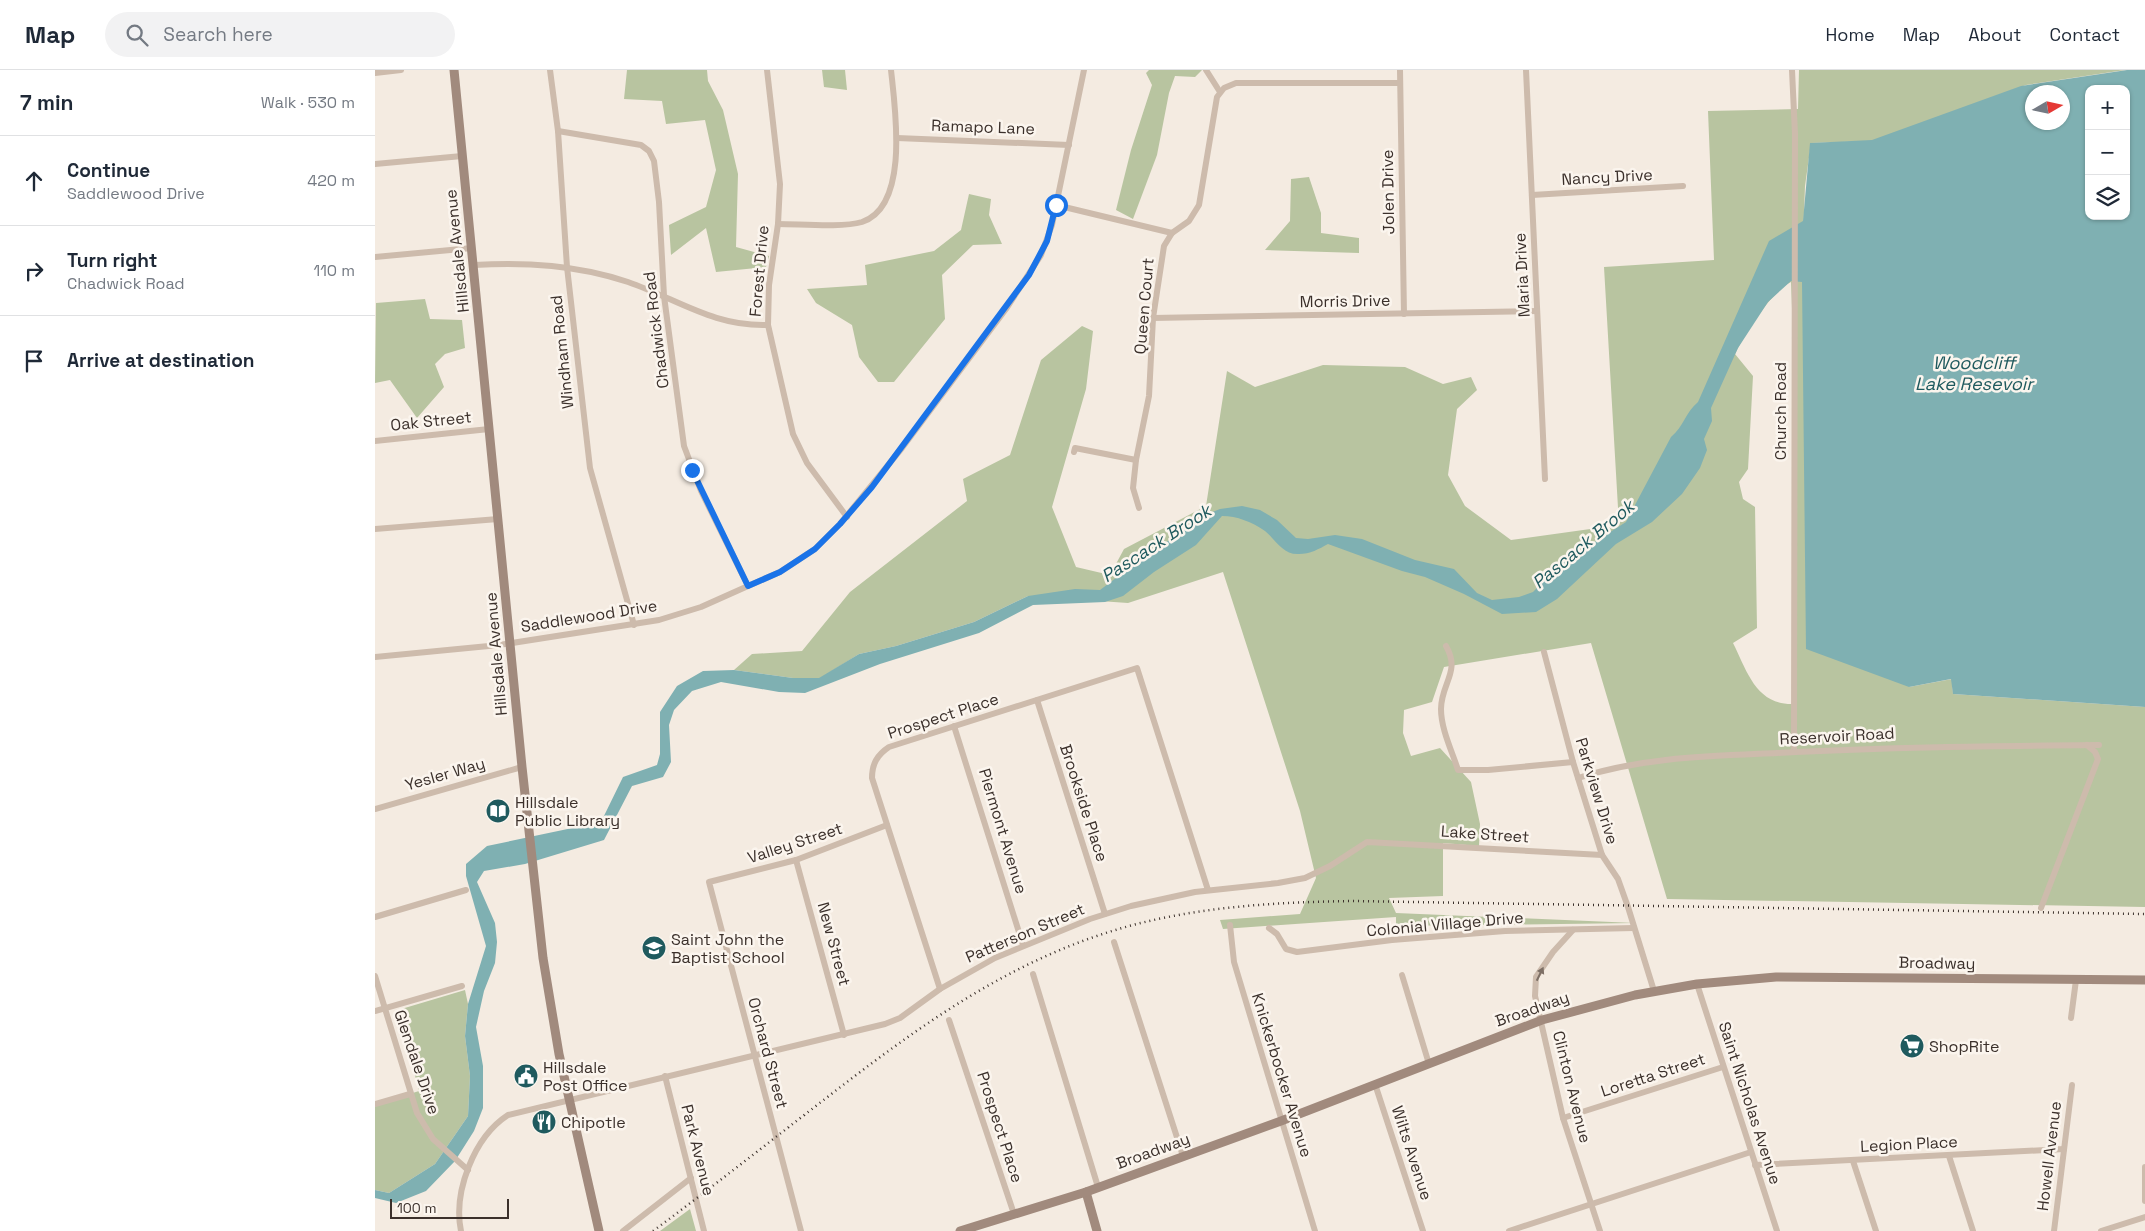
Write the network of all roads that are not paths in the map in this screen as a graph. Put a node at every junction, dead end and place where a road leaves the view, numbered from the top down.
1 (401, 70) edge
2 (454, 70) edge
3 (550, 70) edge
4 (767, 70) edge
5 (891, 70) edge
6 (1085, 70) edge
7 (1206, 70) edge
8 (1399, 70) edge
9 (1526, 70) edge
10 (1792, 70) edge
11 (375, 73) edge
12 (1400, 84) junction
13 (1220, 92) junction
14 (558, 131) junction
15 (897, 138) junction
16 (1069, 145) junction
17 (462, 156) junction
18 (375, 164) edge
19 (1683, 186) dead end
20 (1532, 195) junction
21 (1056, 205) junction
22 (777, 224) junction
23 (1171, 233) junction
24 (472, 248) junction
25 (375, 257) edge
26 (474, 265) junction
27 (567, 267) junction
28 (664, 296) junction
29 (1537, 311) junction
30 (1404, 314) junction
31 (1153, 318) junction
32 (768, 325) junction
33 (489, 429) junction
34 (375, 441) edge
35 (1074, 452) dead end
36 (1136, 460) junction
37 (1545, 479) dead end
38 (1139, 508) dead end
39 (847, 517) junction
40 (498, 519) junction
41 (375, 529) edge
42 (748, 586) junction
43 (634, 625) junction
44 (510, 643) junction
45 (1445, 646) dead end
46 (1543, 652) dead end
47 (375, 656) edge
48 (1037, 700) junction
49 (954, 726) junction
50 (2087, 745) junction
51 (2099, 745) dead end
52 (1793, 752) junction
53 (1573, 762) junction
54 (522, 767) junction
55 (1578, 778) junction
56 (375, 809) edge
57 (887, 825) junction
58 (1367, 842) joint
59 (1602, 854) junction
60 (796, 860) junction
61 (709, 882) joint
62 (466, 890) dead end
63 (1208, 890) junction
64 (2041, 908) dead end
65 (1105, 914) junction
66 (375, 917) edge
67 (1230, 925) dead end
68 (1269, 928) dead end
69 (1635, 928) junction
70 (1573, 930) junction
71 (1114, 942) dead end
72 (1023, 945) junction
73 (1033, 974) dead end
74 (1402, 975) dead end
75 (375, 976) edge
76 (2076, 980) junction
77 (2145, 980) edge
78 (1697, 984) junction
79 (462, 986) dead end
80 (940, 989) junction
81 (1654, 991) junction
82 (385, 1008) junction
83 (375, 1011) edge
84 (2071, 1018) dead end
85 (949, 1020) dead end
86 (1542, 1020) junction
87 (845, 1035) junction
88 (754, 1057) junction
89 (1429, 1064) junction
90 (1723, 1067) junction
91 (665, 1076) junction
92 (1375, 1084) junction
93 (2072, 1085) dead end
94 (410, 1094) junction
95 (569, 1100) junction
96 (375, 1104) edge
97 (1563, 1118) junction
98 (1281, 1121) junction
99 (2064, 1149) junction
100 (1751, 1152) junction
101 (1183, 1156) junction
102 (1949, 1156) junction
103 (1853, 1161) junction
104 (1755, 1165) junction
105 (2145, 1167) edge
106 (468, 1170) junction
107 (691, 1178) junction
108 (1098, 1187) junction
109 (1085, 1192) junction
110 (2145, 1201) edge
111 (1591, 1204) junction
112 (1014, 1214) junction
113 (2145, 1217) edge
114 (461, 1231) edge
115 (599, 1231) edge
116 (623, 1231) edge
117 (704, 1231) edge
118 (801, 1231) edge
119 (960, 1231) edge
120 (1097, 1231) edge
121 (1315, 1231) edge
122 (1423, 1231) edge
123 (1509, 1231) edge
124 (1599, 1231) edge
125 (1777, 1231) edge
126 (1876, 1231) edge
127 (1973, 1231) edge
128 (2053, 1231) edge
129 (2101, 1231) edge

1 - 11 street
2 - 17 street, Hillsdale Avenue
3 - 14 street, Windham Road
4 - 22 street, Forest Drive
5 - 15 street
6 - 16 street, Saddlewood Drive
7 - 13 street
8 - 12 street, Jolen Drive
9 - 20 street, Maria Drive
10 - 52 street, Church Road
12 - 13 street
12 - 30 street, Jolen Drive
13 - 23 street
14 - 27 street, Windham Road
14 - 28 street, Chadwick Road
15 - 16 street, Ramapo Lane
15 - 22 street
16 - 21 street, Saddlewood Drive
17 - 18 street
17 - 24 street, Hillsdale Avenue
19 - 20 street, Nancy Drive
20 - 29 street, Maria Drive
21 - 23 street
21 - 39 street, Saddlewood Drive
22 - 32 street, Forest Drive
23 - 31 street, Queen Court
24 - 25 street
24 - 26 street, Hillsdale Avenue
26 - 27 street
26 - 33 street, Hillsdale Avenue
27 - 28 street
27 - 43 street, Windham Road
28 - 32 street
28 - 42 street, Chadwick Road
29 - 30 street, Morris Drive
29 - 37 street, Maria Drive
30 - 31 street, Morris Drive
31 - 36 street, Queen Court
32 - 39 street, Forest Drive
33 - 34 street, Oak Street
33 - 40 street, Hillsdale Avenue
35 - 36 street
36 - 38 street, Queen Court
39 - 42 street, Saddlewood Drive
40 - 41 street
40 - 44 street, Hillsdale Avenue
42 - 43 street, Saddlewood Drive
43 - 44 street, Saddlewood Drive
44 - 47 street, Saddlewood Drive
44 - 54 street, Hillsdale Avenue
45 - 53 street
46 - 53 street, Parkview Drive
48 - 49 street, Prospect Place
48 - 63 street, Prospect Place
48 - 65 street, Brookside Place
49 - 57 street, Prospect Place
49 - 72 street, Piermont Avenue
50 - 51 street, Reservoir Road
50 - 52 street, Reservoir Road
50 - 64 street
52 - 55 street, Reservoir Road
53 - 55 street, Parkview Drive
54 - 56 street, Yesler Way
54 - 95 street, Hillsdale Avenue
55 - 59 street, Parkview Drive
57 - 60 street, Valley Street
57 - 80 street, Prospect Place
58 - 59 street, Lake Street
58 - 63 street, Patterson Street
59 - 69 street, Parkview Drive
60 - 61 street, Valley Street
60 - 87 street, New Street
61 - 88 street, Orchard Street
62 - 66 street
63 - 65 street, Patterson Street
65 - 72 street, Patterson Street
67 - 98 street, Knickerbocker Avenue
68 - 70 street, Colonial Village Drive
69 - 70 street, Colonial Village Drive
69 - 81 street, Parkview Drive
86 -> 70 street, Clinton Avenue
71 - 101 street
72 - 80 street, Patterson Street
73 - 108 street
74 - 89 street
75 - 82 street, Glendale Drive
76 - 77 street, Broadway
76 - 78 street, Broadway
76 - 84 street
78 - 81 street, Broadway
78 - 90 street, Saint Nicholas Avenue
79 - 82 street
80 - 87 street, Patterson Street
81 - 86 street, Broadway
82 - 83 street
82 - 94 street, Glendale Drive
85 - 112 street, Prospect Place
86 - 89 street, Broadway
86 - 97 street, Clinton Avenue
87 - 88 street, Patterson Street
88 - 91 street, Patterson Street
88 - 118 street, Orchard Street
89 - 92 street, Broadway
90 - 97 street, Loretta Street
90 - 100 street, Saint Nicholas Avenue
91 - 95 street, Patterson Street
91 - 107 street, Park Avenue
92 - 98 street, Broadway
92 - 122 street, Wilts Avenue
93 - 99 street, Howell Avenue
94 - 96 street
94 - 106 street, Glendale Drive
95 - 106 street, Patterson Street
95 - 115 street, Hillsdale Avenue
97 - 111 street, Clinton Avenue
98 - 101 street, Broadway
98 - 121 street, Knickerbocker Avenue
99 - 102 street, Legion Place
99 - 128 street, Howell Avenue
100 - 104 street, Saint Nicholas Avenue
100 - 111 street
101 - 108 street, Broadway
102 - 103 street, Legion Place
102 - 127 street
103 - 104 street, Legion Place
103 - 126 street
104 - 125 street, Saint Nicholas Avenue
105 - 110 street
106 - 114 street
107 - 116 street
107 - 117 street, Park Avenue
108 - 109 street, Broadway
109 - 112 street, Broadway
109 - 120 street
111 - 123 street
111 - 124 street, Clinton Avenue
112 - 119 street, Broadway
113 - 129 street

